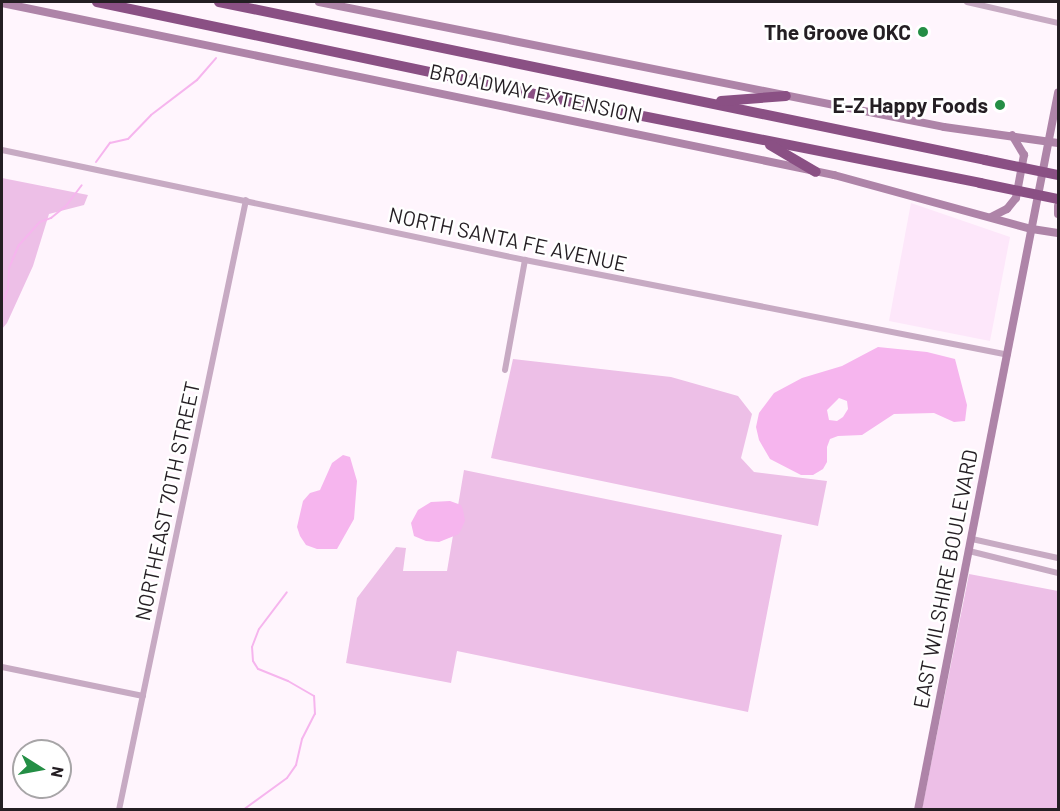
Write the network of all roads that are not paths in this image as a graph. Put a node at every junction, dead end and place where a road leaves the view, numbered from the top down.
1 (97, 2) edge
2 (219, 2) edge
3 (318, 2) edge
4 (967, 2) edge
5 (2, 3) edge
6 (1059, 22) edge
7 (1059, 93) edge
8 (786, 96) junction
9 (709, 102) junction
10 (1012, 135) junction
11 (759, 140) junction
12 (1049, 141) junction
13 (1059, 143) edge
14 (2, 150) edge
15 (816, 172) junction
16 (1059, 175) edge
17 (1059, 199) edge
18 (246, 200) junction
19 (1059, 207) edge
20 (1059, 214) edge
21 (991, 217) junction
22 (1032, 229) junction
23 (1059, 233) edge
24 (525, 260) junction
25 (1008, 355) junction
26 (505, 370) dead end
27 (972, 539) junction
28 (969, 551) junction
29 (1059, 558) edge
30 (1059, 573) edge
31 (2, 667) edge
32 (143, 696) junction
33 (119, 810) edge
34 (918, 810) edge

1 - 11 highway, BROADWAY EXTENSION
2 - 9 highway, BROADWAY EXTENSION
3 - 8 main road
4 - 6 street
5 - 15 main road, BROADWAY EXTENSION
7 - 12 main road, EAST WILSHIRE BOULEVARD
8 - 9 highway
8 - 10 main road
9 - 16 highway, BROADWAY EXTENSION, bridge
10 - 12 main road
10 - 21 main road
11 - 15 highway
11 - 17 highway, BROADWAY EXTENSION, bridge
12 - 13 main road
12 - 22 main road, EAST WILSHIRE BOULEVARD
14 - 18 street, NORTH SANTA FE AVENUE
15 - 21 main road, BROADWAY EXTENSION
18 - 24 street, NORTH SANTA FE AVENUE
18 - 32 street, NORTHEAST 70TH STREET
19 - 20 main road
21 - 22 main road, BROADWAY EXTENSION
22 - 23 main road, BROADWAY EXTENSION
22 - 25 main road, EAST WILSHIRE BOULEVARD
24 - 25 street, NORTH SANTA FE AVENUE
24 - 26 street
25 - 27 main road, EAST WILSHIRE BOULEVARD
27 - 28 main road, EAST WILSHIRE BOULEVARD
27 - 29 street
28 - 30 street
28 - 34 main road, EAST WILSHIRE BOULEVARD
31 - 32 street
32 - 33 street, NORTHEAST 70TH STREET

